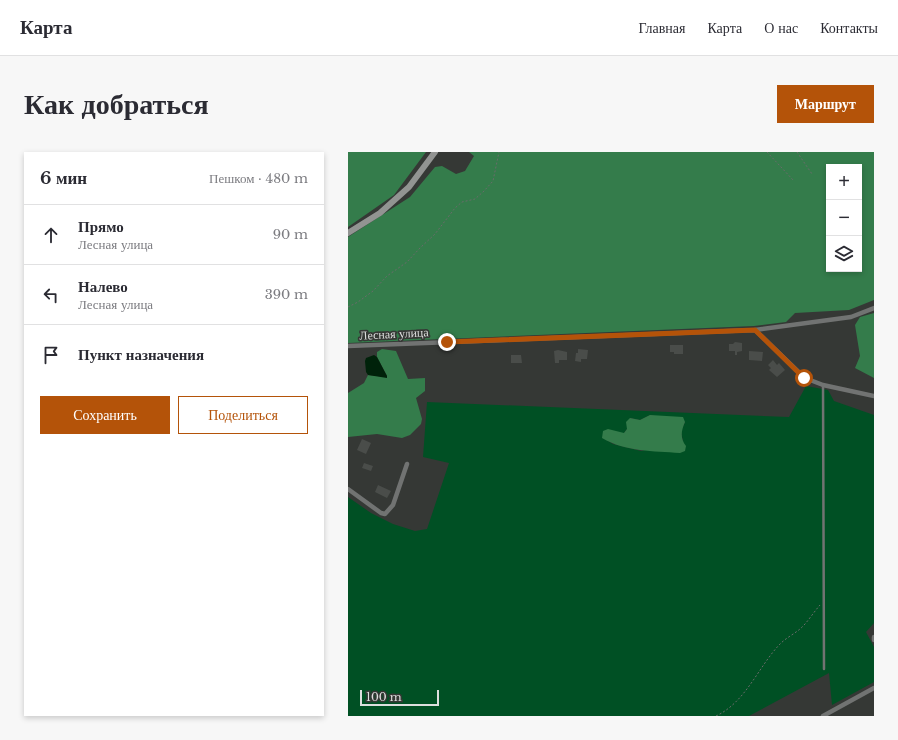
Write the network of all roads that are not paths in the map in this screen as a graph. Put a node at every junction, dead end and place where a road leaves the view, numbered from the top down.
1 (435, 152) edge
2 (348, 233) edge
3 (874, 308) edge
4 (755, 330) junction
5 (348, 346) edge
6 (823, 384) junction
7 (874, 396) edge
8 (406, 464) dead end
9 (348, 489) edge
10 (824, 669) dead end
11 (874, 688) edge
12 (831, 714) edge
13 (823, 716) edge

1 - 2 street
3 - 4 street, Лесная улица
4 - 5 street, Лесная улица
4 - 6 street
6 - 7 street
6 - 10 lane
8 - 9 street
11 - 12 street
12 - 13 street

